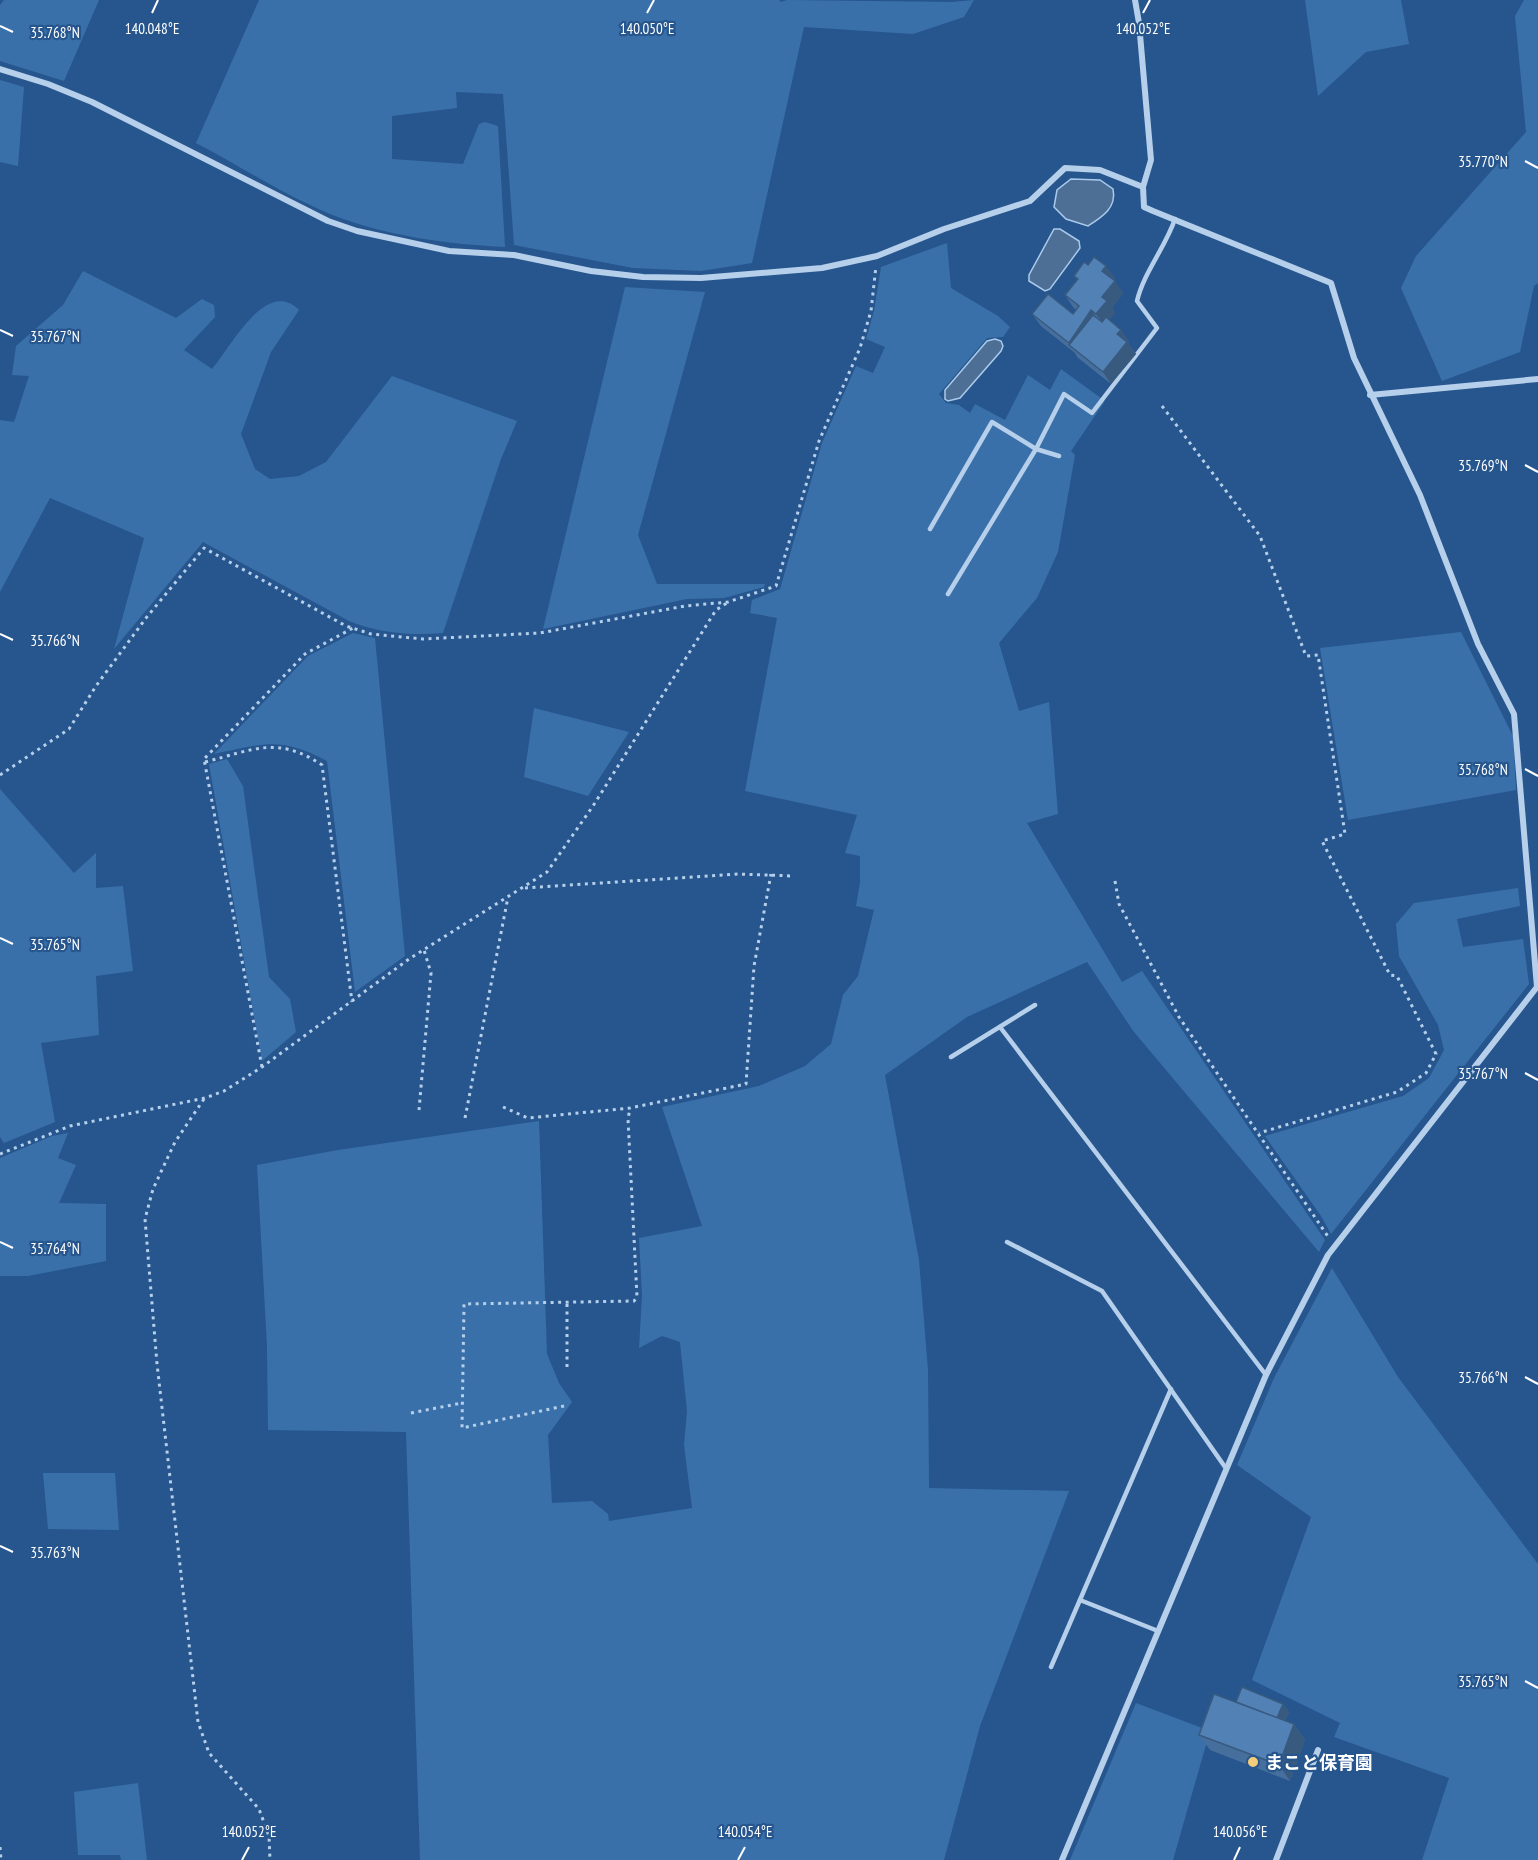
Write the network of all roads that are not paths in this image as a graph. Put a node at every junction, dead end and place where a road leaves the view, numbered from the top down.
1 (1135, 0) edge
2 (0, 69) edge
3 (1143, 187) junction
4 (1175, 219) junction
5 (1538, 379) edge
6 (1370, 395) junction
7 (1036, 449) junction
8 (1059, 456) dead end
9 (930, 529) dead end
10 (948, 594) dead end
11 (1537, 973) edge
12 (1035, 1005) dead end
13 (1000, 1027) junction
14 (951, 1057) dead end
15 (1007, 1242) dead end
16 (1266, 1375) junction
17 (1171, 1389) junction
18 (1226, 1467) junction
19 (1080, 1600) junction
20 (1158, 1631) junction
21 (1051, 1667) dead end
22 (1318, 1750) dead end
23 (1062, 1860) edge
24 (1276, 1860) edge

1 - 3 street
2 - 3 street
3 - 4 street
4 - 6 street
4 - 7 lane
5 - 6 street
6 - 11 street
7 - 8 lane
7 - 9 lane
7 - 10 lane
11 - 16 street
12 - 13 lane
13 - 14 lane
13 - 16 lane
15 - 17 lane
16 - 18 street
17 - 18 lane
17 - 19 lane
18 - 20 street
19 - 20 lane
19 - 21 lane
20 - 23 street
22 - 24 street

